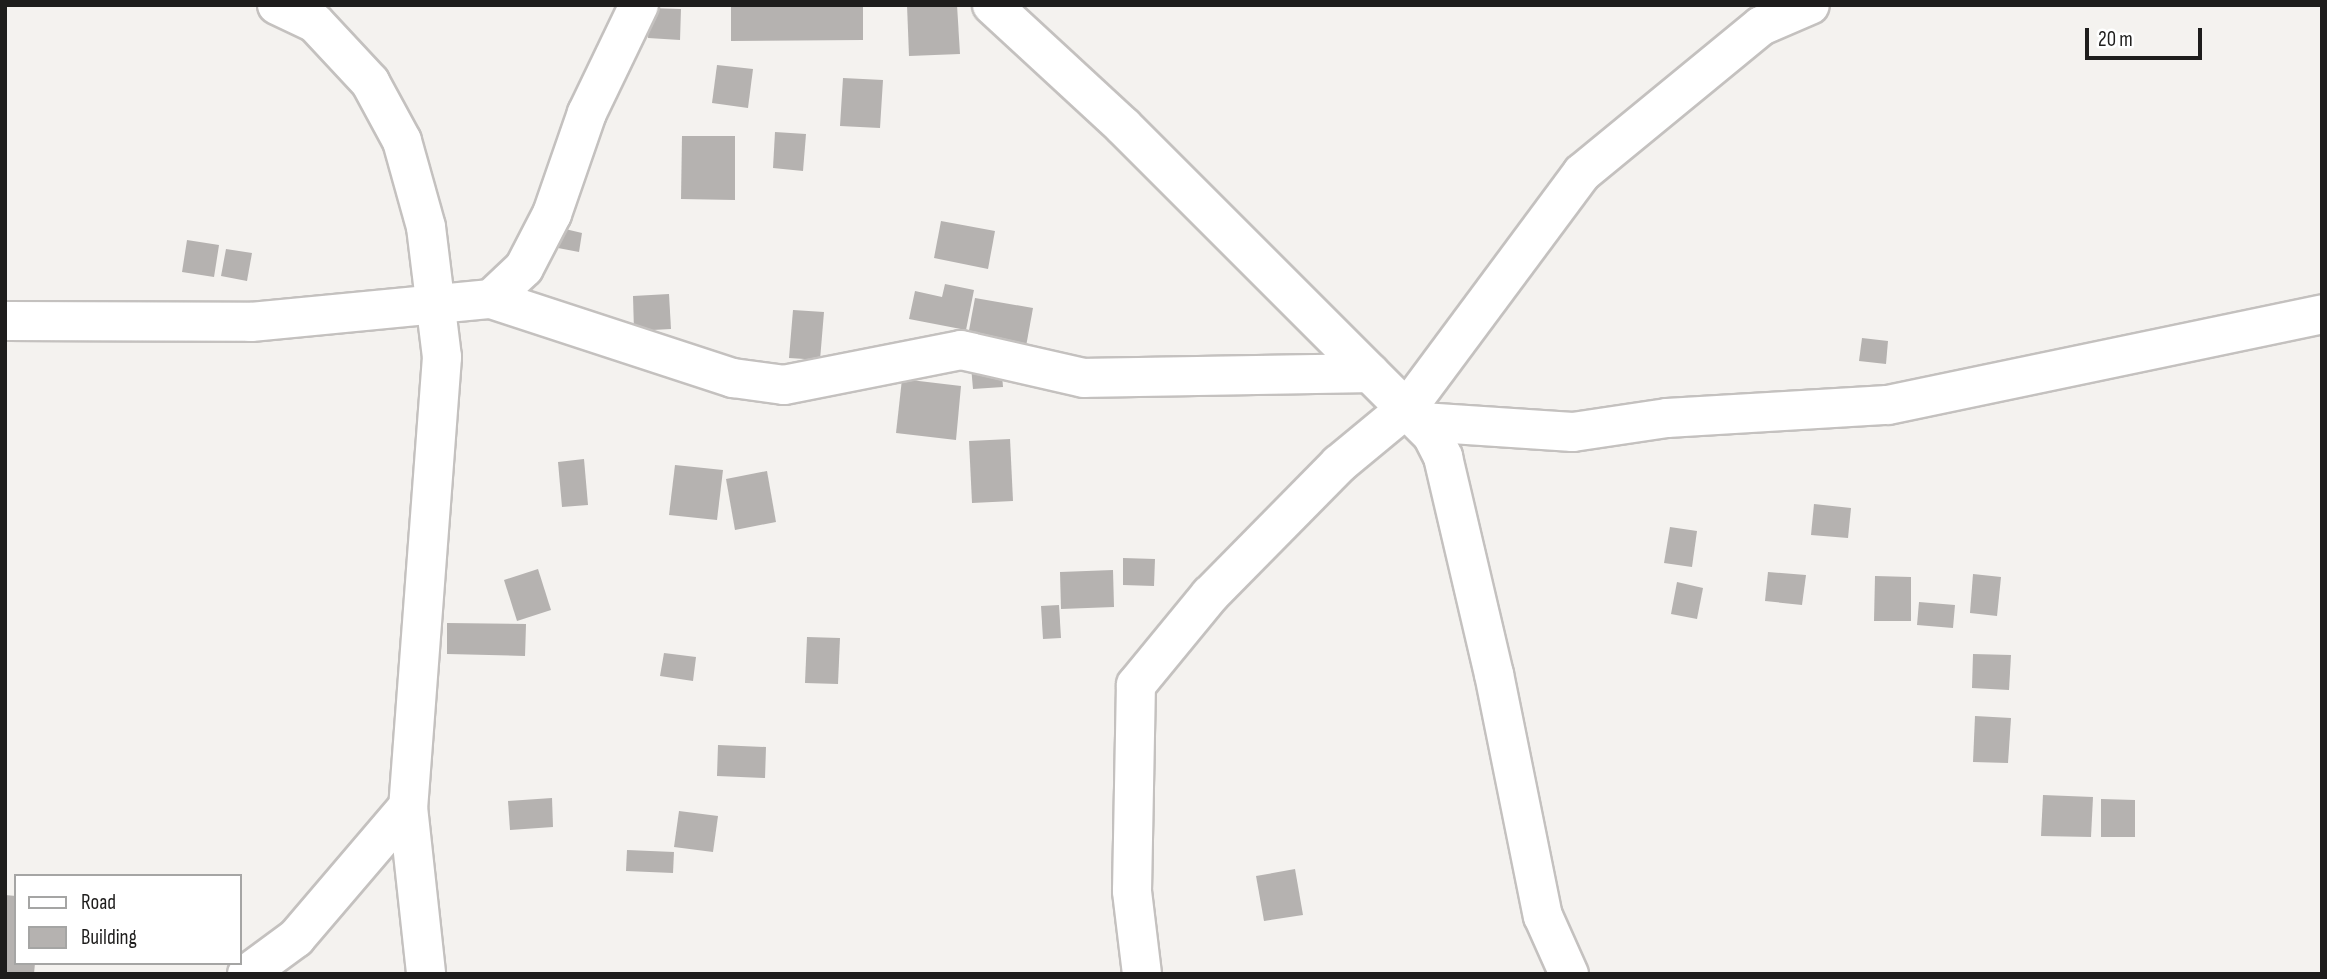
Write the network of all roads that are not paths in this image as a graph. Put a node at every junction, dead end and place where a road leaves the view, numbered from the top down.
1 (277, 5) edge
2 (639, 5) edge
3 (992, 5) edge
4 (1810, 5) edge
5 (491, 299) junction
6 (436, 302) junction
7 (2322, 314) edge
8 (5, 321) edge
9 (1370, 373) junction
10 (1415, 414) junction
11 (408, 807) junction
12 (247, 974) edge
13 (426, 974) edge
14 (1142, 974) edge
15 (1569, 974) edge

1 - 6 street
2 - 5 street
3 - 9 street
4 - 10 street
5 - 6 street
5 - 9 street
6 - 8 street
6 - 11 street
7 - 10 street
9 - 10 street
10 - 14 street
10 - 15 street
11 - 12 street
11 - 13 street

